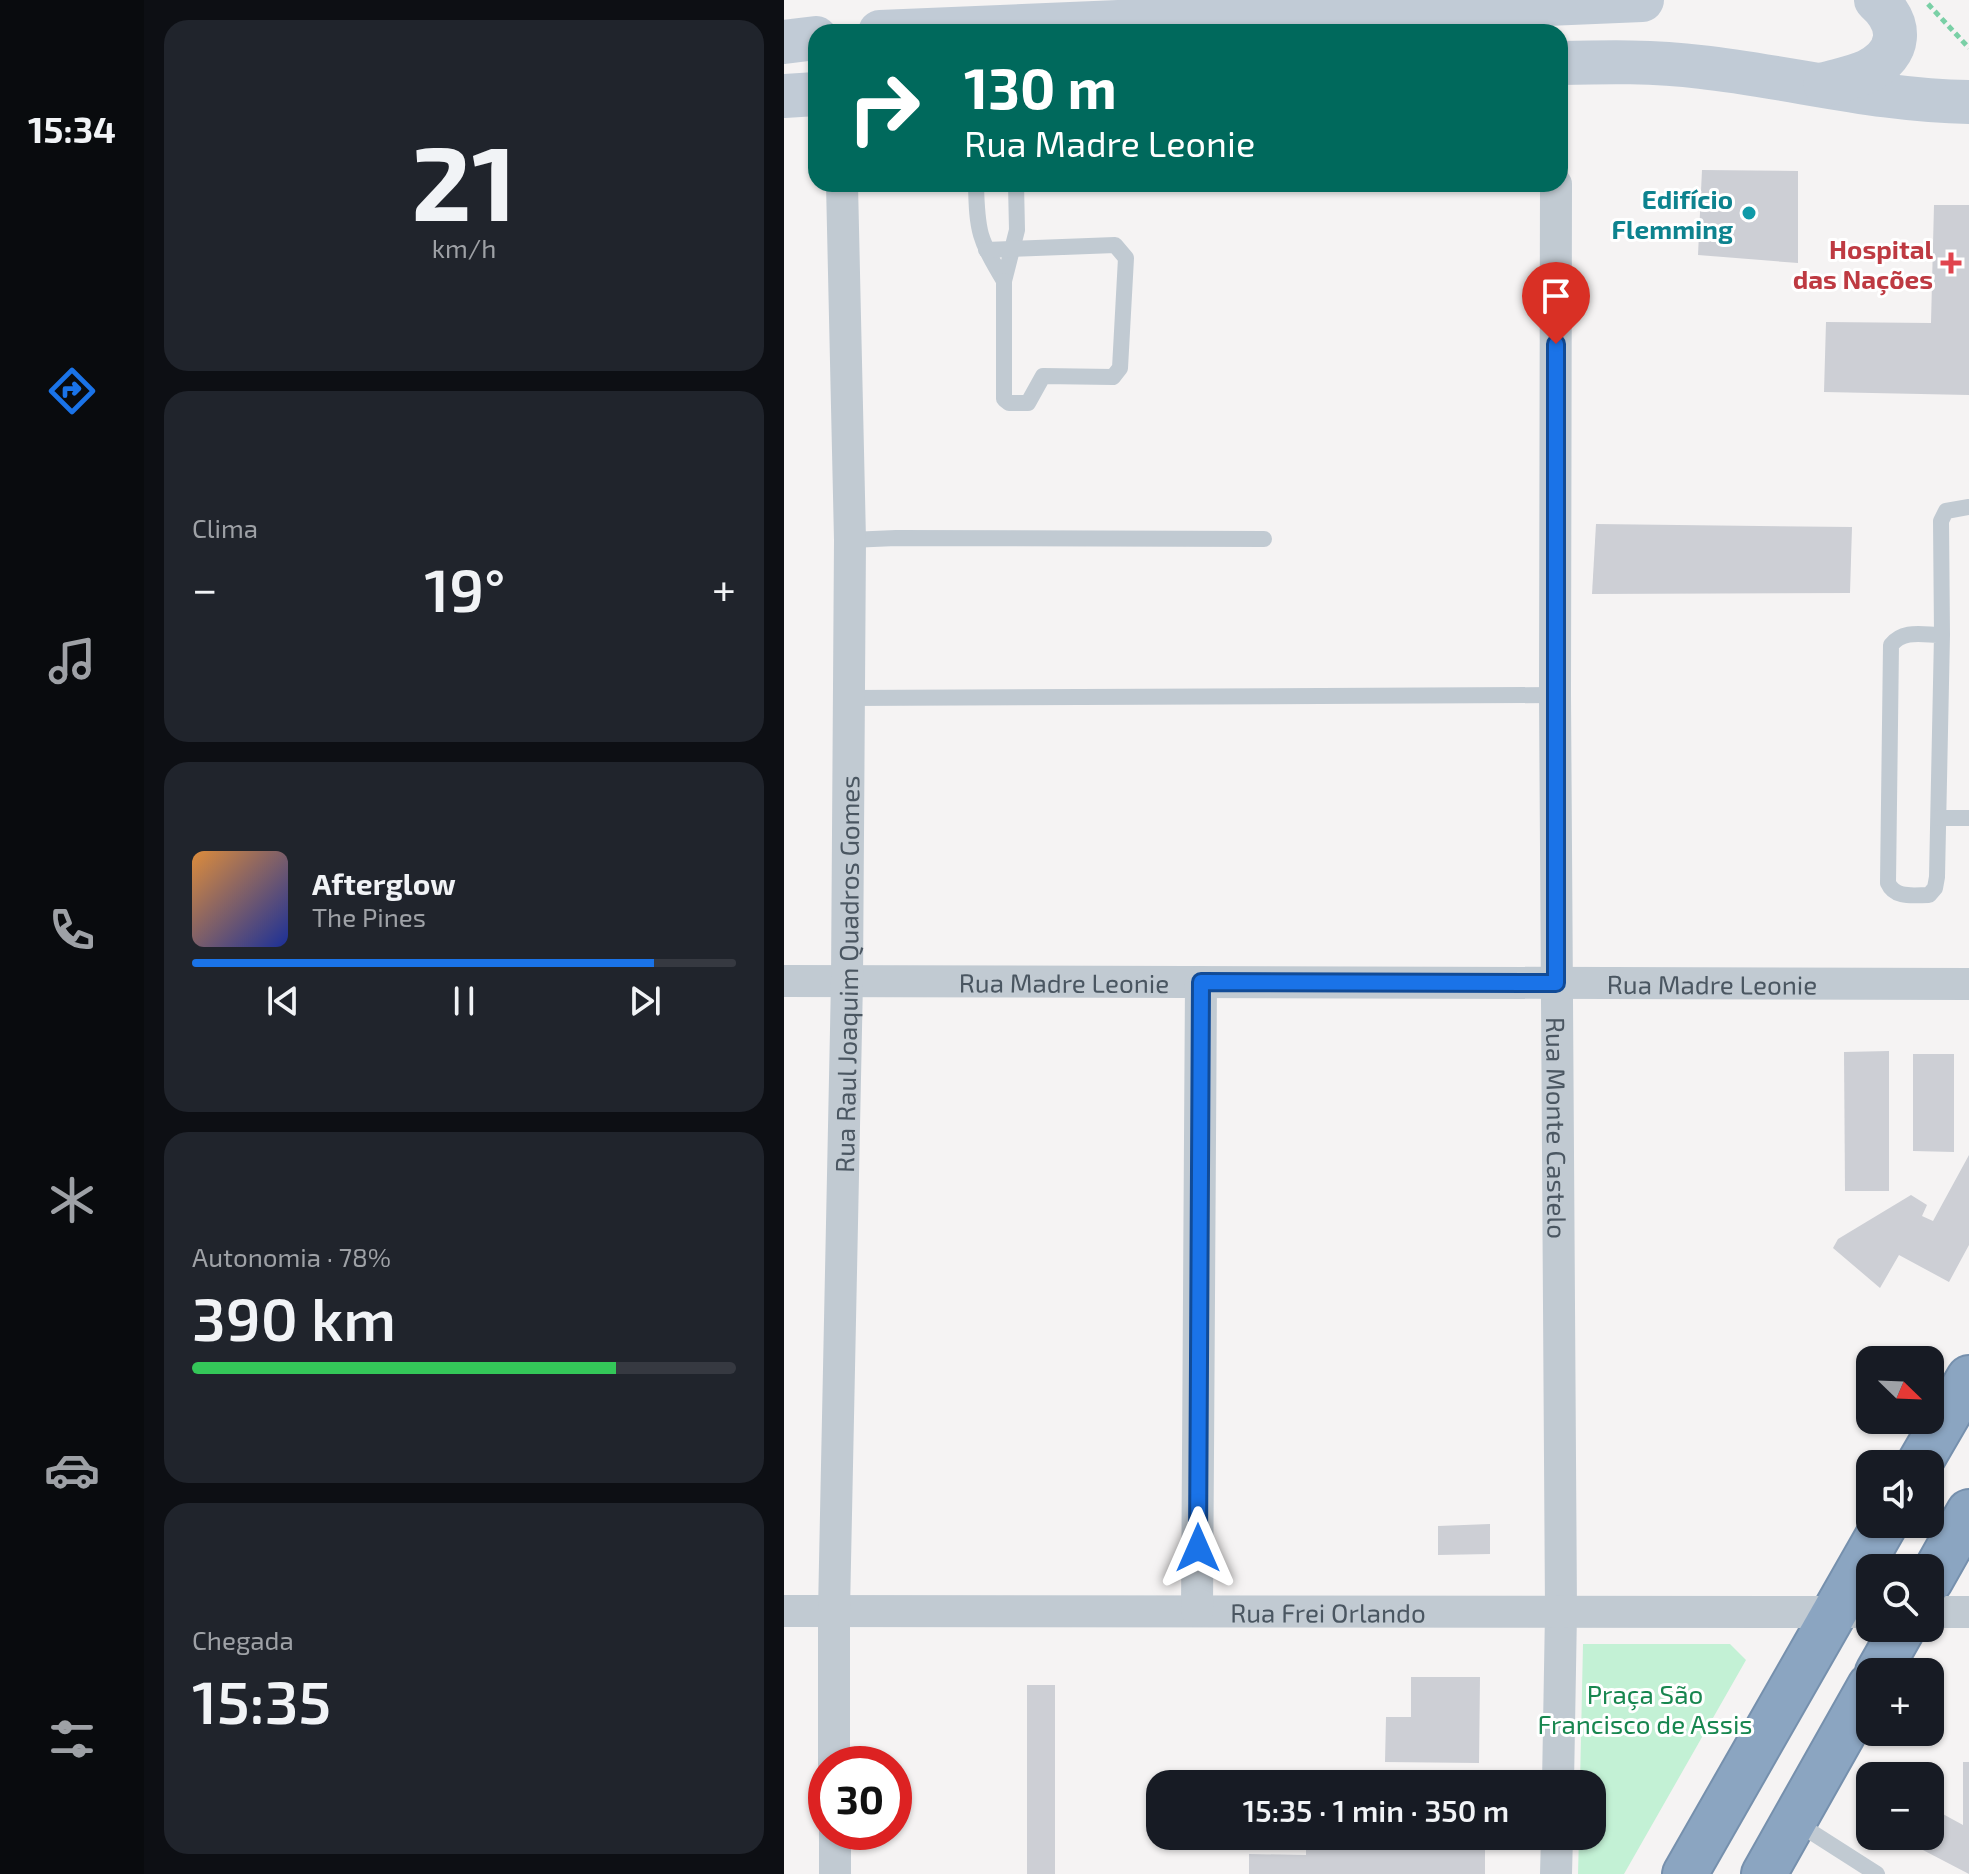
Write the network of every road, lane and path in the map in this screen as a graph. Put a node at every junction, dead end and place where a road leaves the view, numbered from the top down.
1 (884, 0) edge
2 (1642, 0) edge
3 (1876, 0) edge
4 (1554, 1) edge
5 (1928, 4) dead end
6 (923, 24) edge
7 (1042, 24) edge
8 (808, 39) edge
9 (784, 42) edge
10 (1969, 48) edge
11 (1568, 63) edge
12 (1819, 86) junction
13 (808, 94) edge
14 (784, 96) edge
15 (1969, 102) edge
16 (842, 192) edge
17 (976, 192) edge
18 (1016, 192) edge
19 (1556, 192) edge
20 (1013, 248) junction
21 (986, 250) junction
22 (1004, 281) junction
23 (1969, 507) edge
24 (1264, 539) dead end
25 (850, 540) junction
26 (1942, 635) junction
27 (1555, 695) junction
28 (849, 698) junction
29 (1939, 818) junction
30 (1969, 818) edge
31 (784, 981) edge
32 (847, 981) junction
33 (1201, 982) junction
34 (1556, 983) junction
35 (1969, 984) edge
36 (1969, 1378) edge
37 (1927, 1450) edge
38 (1969, 1512) edge
39 (1880, 1538) edge
40 (1944, 1556) edge
41 (784, 1611) edge
42 (834, 1611) junction
43 (1197, 1611) junction
44 (1561, 1612) junction
45 (1852, 1612) edge
46 (1944, 1612) edge
47 (1969, 1612) edge
48 (1856, 1711) edge
49 (834, 1746) edge
50 (1558, 1770) edge
51 (1794, 1821) junction
52 (835, 1850) edge
53 (1557, 1850) edge
54 (835, 1874) edge
55 (1556, 1874) edge
56 (1685, 1874) edge
57 (1764, 1874) edge
58 (1877, 1874) edge

1 - 6 main road
2 - 4 main road
3 - 12 main road
4 - 7 main road
5 - 10 path
8 - 9 main road
11 - 12 main road
12 - 15 main road
13 - 14 main road
16 - 25 street, Rua Raul Joaquim Quadros Gomes
17 - 21 lane
18 - 20 lane
19 - 27 street, Rua Monte Castelo
20 - 21 lane
20 - 22 lane
20 - 22 lane
21 - 22 lane
23 - 26 lane
24 - 25 lane
25 - 28 street, Rua Raul Joaquim Quadros Gomes
26 - 29 lane
26 - 29 lane
27 - 28 lane
27 - 34 street, Rua Monte Castelo
28 - 32 street, Rua Raul Joaquim Quadros Gomes
29 - 30 lane
31 - 32 street, Rua Madre Leonie
32 - 33 street, Rua Madre Leonie
32 - 42 street, Rua Raul Joaquim Quadros Gomes
33 - 34 street, Rua Madre Leonie
33 - 43 street
34 - 35 street, Rua Madre Leonie
34 - 44 street, Rua Monte Castelo
36 - 37 highway
38 - 40 highway
39 - 45 highway
41 - 42 street, Rua Frei Orlando
42 - 43 street, Rua Frei Orlando
42 - 49 street, Rua Raul Joaquim Quadros Gomes
43 - 44 street, Rua Frei Orlando
44 - 45 street, Rua Frei Orlando
44 - 50 street, Rua Monte Castelo
45 - 56 highway
46 - 47 street
48 - 51 highway
51 - 57 highway
51 - 58 lane
52 - 54 street
53 - 55 street

